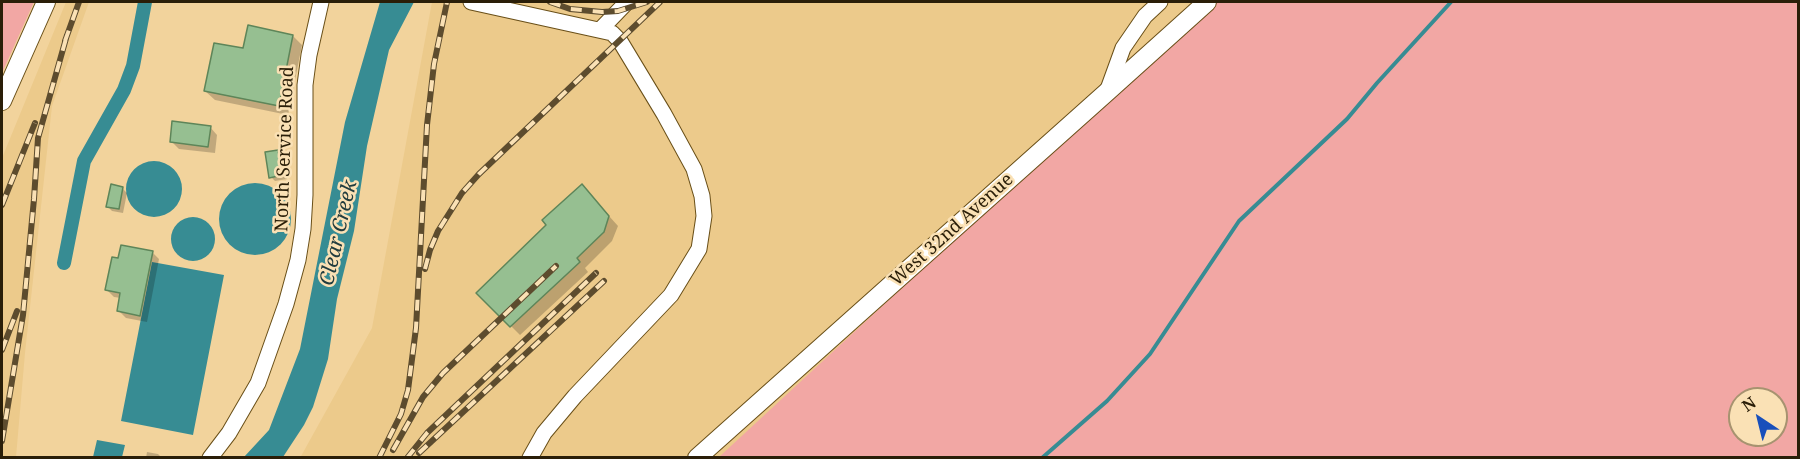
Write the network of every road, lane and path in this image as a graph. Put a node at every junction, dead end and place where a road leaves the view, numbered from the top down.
1 (46, 2) edge
2 (321, 2) edge
3 (471, 2) edge
4 (627, 2) edge
5 (1160, 2) edge
6 (1207, 2) edge
7 (600, 30) junction
8 (1107, 92) junction
9 (2, 101) edge
10 (210, 458) edge
11 (530, 458) edge
12 (697, 458) edge

1 - 9 street
2 - 10 street, North Service Road
3 - 7 street
4 - 7 street
5 - 8 street
6 - 8 street, West 32nd Avenue
7 - 11 street
8 - 12 street, West 32nd Avenue

